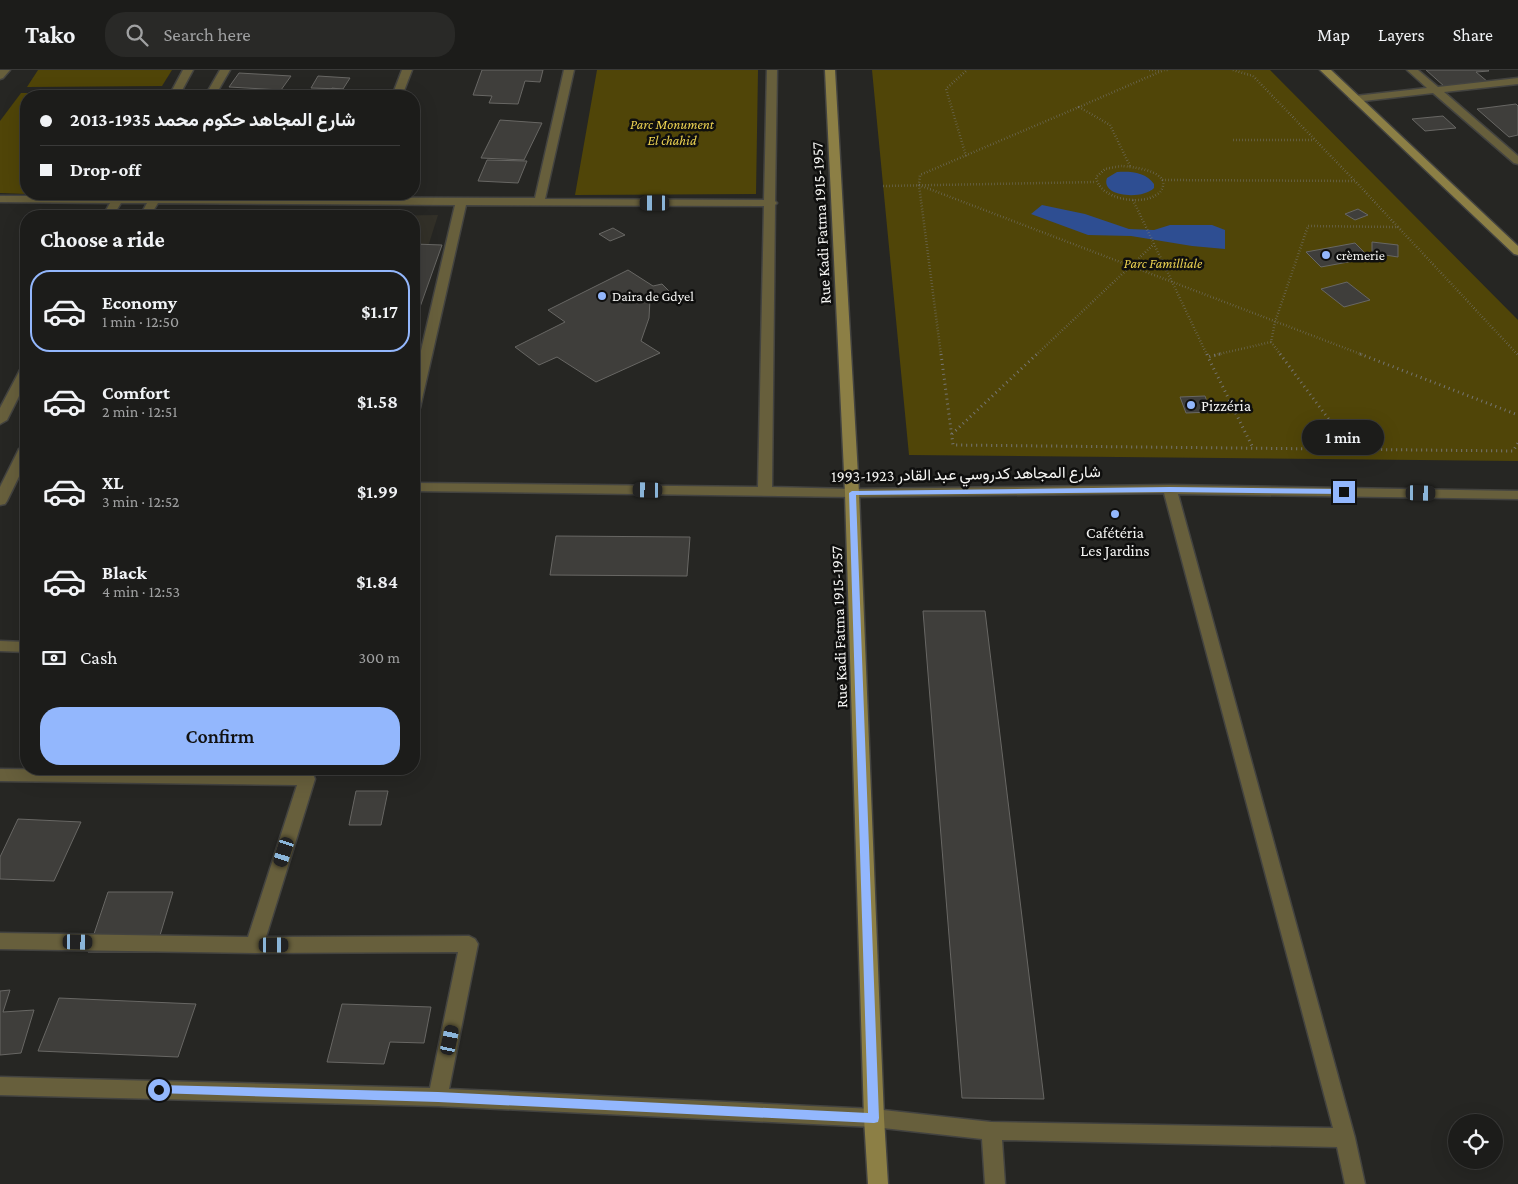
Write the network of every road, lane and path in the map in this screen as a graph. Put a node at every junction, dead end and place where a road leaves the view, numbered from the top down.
1 (5, 70) edge
2 (188, 70) edge
3 (225, 70) edge
4 (407, 70) edge
5 (569, 70) edge
6 (772, 70) edge
7 (830, 70) edge
8 (967, 70) edge
9 (1149, 70) edge
10 (1164, 70) edge
11 (1169, 70) edge
12 (1233, 70) edge
13 (1325, 70) edge
14 (1412, 70) edge
15 (0, 76) edge
16 (1518, 81) edge
17 (177, 90) edge
18 (213, 90) edge
19 (399, 90) edge
20 (1434, 90) junction
21 (1355, 99) junction
22 (1079, 107) junction
23 (1233, 140) dead end
24 (1316, 140) junction
25 (966, 156) junction
26 (1518, 161) edge
27 (1130, 166) junction
28 (1162, 180) junction
29 (1355, 181) junction
30 (1096, 182) junction
31 (919, 185) junction
32 (883, 186) dead end
33 (0, 199) edge
34 (20, 199) edge
35 (411, 200) edge
36 (1133, 200) junction
37 (461, 202) junction
38 (539, 203) junction
39 (772, 203) junction
40 (1398, 227) junction
41 (1154, 244) junction
42 (1518, 252) edge
43 (1130, 266) junction
44 (1173, 282) junction
45 (1276, 322) junction
46 (420, 342) edge
47 (429, 342) junction
48 (1271, 342) junction
49 (1518, 355) edge
50 (1208, 357) junction
51 (20, 382) edge
52 (420, 382) edge
53 (1518, 415) edge
54 (0, 420) edge
55 (952, 434) junction
56 (1518, 442) edge
57 (1253, 448) junction
58 (1351, 449) junction
59 (20, 458) edge
60 (5, 482) edge
61 (20, 482) edge
62 (420, 487) edge
63 (1170, 489) junction
64 (765, 492) junction
65 (852, 493) junction
66 (1518, 495) edge
67 (0, 501) edge
68 (0, 646) edge
69 (20, 646) edge
70 (0, 775) edge
71 (0, 940) edge
72 (255, 945) junction
73 (0, 1086) edge
74 (438, 1097) junction
75 (874, 1118) junction
76 (991, 1131) junction
77 (1345, 1138) junction
78 (878, 1184) edge
79 (996, 1184) edge
80 (1355, 1184) edge

1 - 15 street
2 - 17 street
3 - 18 street
4 - 19 street
5 - 38 street
6 - 39 street
7 - 65 street, Rue Kadi Fatma 1915-1957
8 - 25 path
9 - 10 path
10 - 11 path
10 - 22 path
12 - 24 path
13 - 21 street
14 - 20 street
16 - 20 street
20 - 21 street
20 - 26 street
21 - 42 street
22 - 25 path
22 - 27 path
23 - 24 path
24 - 29 path
25 - 31 path
27 - 28 path
27 - 30 path
28 - 29 path
28 - 36 path
29 - 40 path
30 - 31 path
30 - 36 path
31 - 32 path
31 - 43 path
31 - 55 path
33 - 34 street
35 - 37 street
36 - 41 path
37 - 38 street
37 - 47 street
38 - 39 street
39 - 64 street
40 - 45 path
40 - 49 path
41 - 43 path
41 - 44 path
43 - 44 path
43 - 55 path
44 - 45 path
44 - 50 path
45 - 48 path
45 - 53 path
46 - 47 street
47 - 52 street
48 - 50 path
48 - 58 path
50 - 57 path
51 - 54 street
55 - 57 path
56 - 58 path
57 - 58 path
59 - 60 street
60 - 61 street
60 - 67 street
62 - 64 street, شارع المجاهد كدروسي عبد القادر 1923-1993
63 - 65 street, شارع المجاهد كدروسي عبد القادر 1923-1993
63 - 66 street, شارع المجاهد كدروسي عبد القادر 1923-1993
63 - 77 street
64 - 65 street, شارع المجاهد كدروسي عبد القادر 1923-1993
65 - 75 street, Rue Kadi Fatma 1915-1957
68 - 69 street
70 - 72 street
71 - 72 street
72 - 74 street
73 - 74 street
74 - 75 street
75 - 76 street
75 - 78 street, Rue Kadi Fatma 1915-1957
76 - 77 street
76 - 79 street
77 - 80 street

